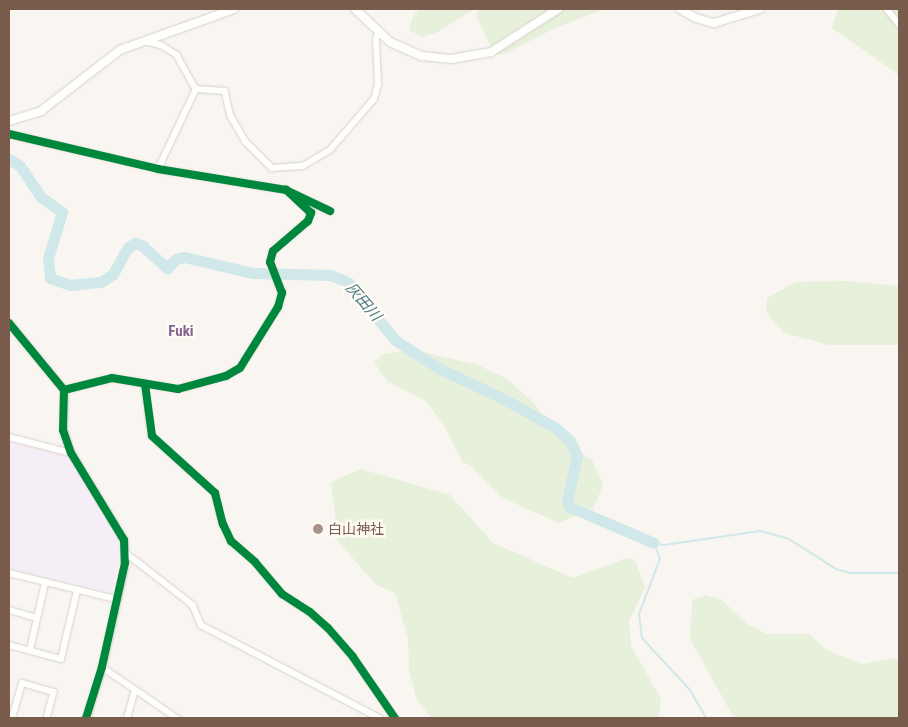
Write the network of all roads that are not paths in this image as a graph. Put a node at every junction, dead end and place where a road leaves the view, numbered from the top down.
1 (234, 9) edge
2 (356, 9) edge
3 (558, 9) edge
4 (680, 9) edge
5 (760, 9) edge
6 (887, 9) edge
7 (899, 24) edge
8 (379, 31) junction
9 (144, 41) junction
10 (196, 89) junction
11 (9, 121) edge
12 (9, 134) edge
13 (158, 169) junction
14 (286, 190) junction
15 (330, 211) dead end
16 (9, 324) edge
17 (145, 384) junction
18 (64, 390) junction
19 (9, 436) edge
20 (71, 453) junction
21 (126, 553) junction
22 (9, 574) edge
23 (45, 583) junction
24 (78, 591) junction
25 (116, 599) junction
26 (9, 610) edge
27 (37, 618) junction
28 (9, 646) edge
29 (30, 650) junction
30 (102, 667) junction
31 (135, 690) junction
32 (165, 710) junction
33 (12, 718) edge
34 (47, 718) edge
35 (86, 718) edge
36 (127, 718) edge
37 (162, 718) edge
38 (177, 718) edge
39 (380, 718) edge
40 (395, 718) edge

1 - 9 main road
2 - 8 main road
3 - 8 main road
4 - 5 main road
6 - 7 street
8 - 10 street
9 - 10 street
9 - 11 main road
10 - 13 street
12 - 13 street
13 - 14 street
14 - 15 street
14 - 17 street
16 - 18 street
17 - 18 street
17 - 40 street
18 - 20 street
19 - 20 street
20 - 21 street
21 - 25 street
21 - 39 street
22 - 23 street
23 - 24 street
23 - 27 street
24 - 25 street
24 - 29 street
25 - 30 street
26 - 27 street
27 - 29 street
28 - 29 street
30 - 31 street
30 - 35 street
31 - 32 street
31 - 36 street
32 - 37 street
32 - 38 street
33 - 34 street

